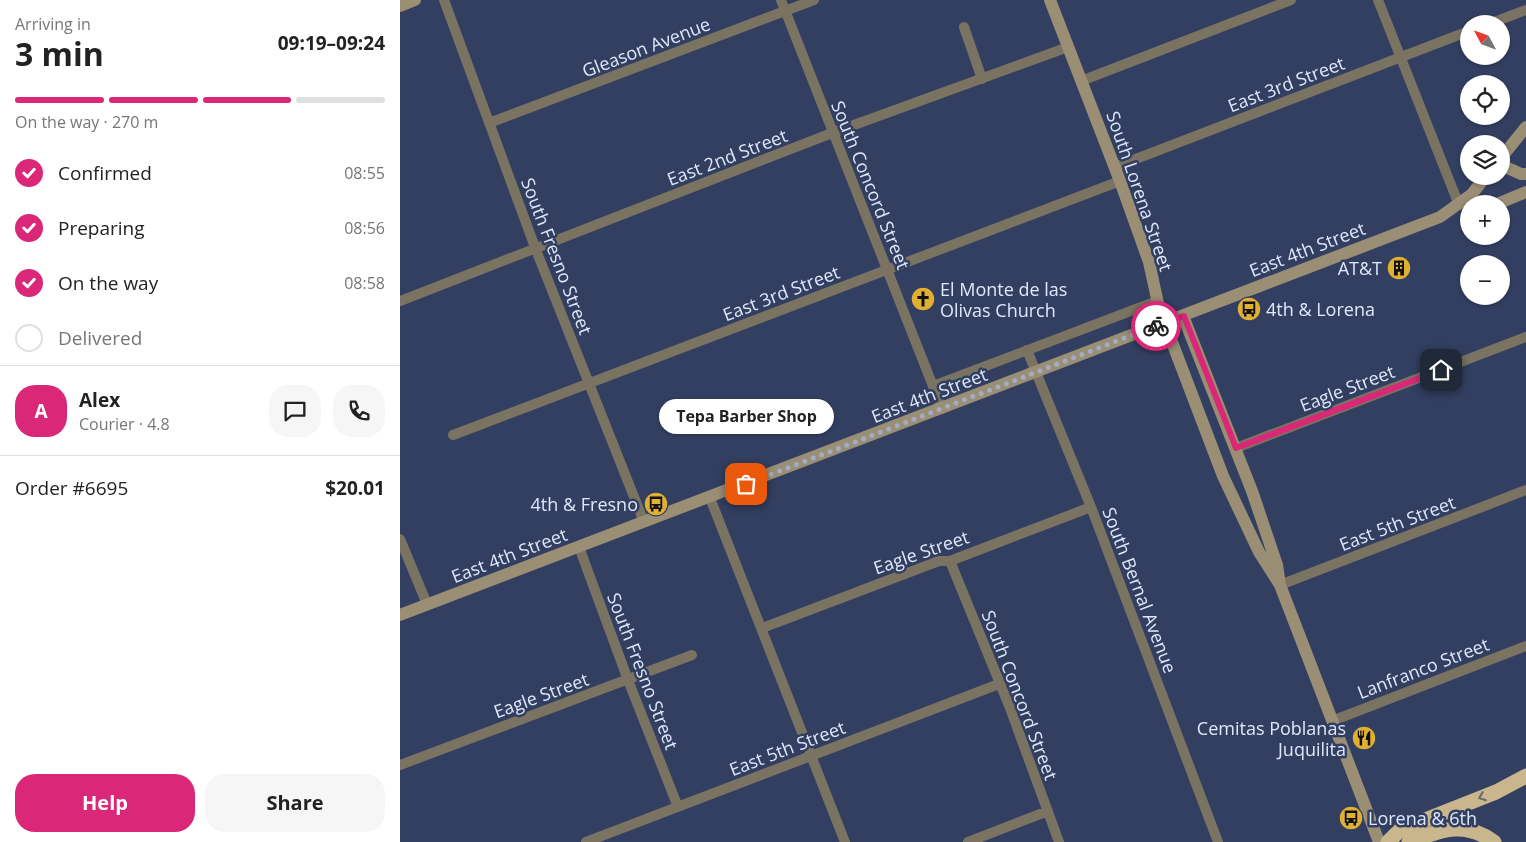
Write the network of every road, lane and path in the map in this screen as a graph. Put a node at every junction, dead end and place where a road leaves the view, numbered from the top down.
1 (415, 0) edge
2 (444, 0) edge
3 (781, 0) edge
4 (814, 0) edge
5 (1050, 0) edge
6 (1291, 0) edge
7 (1378, 0) edge
8 (400, 6) edge
9 (1526, 10) edge
10 (785, 11) junction
11 (1510, 16) edge
12 (964, 27) dead end
13 (1460, 34) edge
14 (1068, 47) junction
15 (1401, 57) junction
16 (982, 78) junction
17 (1082, 81) junction
18 (489, 123) junction
19 (1526, 127) edge
20 (832, 133) junction
21 (1510, 147) edge
22 (1115, 167) junction
23 (1510, 169) edge
24 (1526, 174) edge
25 (1120, 181) junction
26 (1479, 185) edge
27 (1526, 192) edge
28 (1471, 195) edge
29 (1460, 197) edge
30 (1510, 199) edge
31 (1460, 208) edge
32 (536, 250) junction
33 (887, 270) junction
34 (400, 301) edge
35 (1157, 301) junction
36 (1178, 318) junction
37 (1526, 337) edge
38 (1028, 350) junction
39 (590, 383) junction
40 (933, 386) junction
41 (942, 409) junction
42 (453, 435) dead end
43 (1236, 448) junction
44 (1526, 490) edge
45 (710, 498) junction
46 (1090, 506) junction
47 (644, 522) junction
48 (400, 539) edge
49 (579, 547) junction
50 (950, 561) junction
51 (1280, 585) junction
52 (427, 604) junction
53 (400, 615) edge
54 (762, 628) junction
55 (1526, 646) edge
56 (692, 655) dead end
57 (628, 680) junction
58 (999, 684) junction
59 (1332, 721) junction
60 (812, 756) junction
61 (400, 765) edge
62 (1526, 776) edge
63 (678, 806) junction
64 (1048, 811) junction
65 (586, 842) edge
66 (845, 842) edge
67 (968, 842) edge
68 (1059, 842) edge
69 (1218, 842) edge
70 (1378, 842) edge
71 (1388, 842) edge
72 (1409, 842) edge
73 (1494, 842) edge

1 - 8 main road
2 - 18 street, South Fresno Street
3 - 10 street, South Concord Street
4 - 10 street, Gleason Avenue
5 - 14 main road, South Lorena Street
6 - 17 street
7 - 15 street
9 - 11 street
10 - 18 street, Gleason Avenue
10 - 20 street, South Concord Street
12 - 16 street
13 - 15 street, East 3rd Street
14 - 16 street, East 2nd Street
14 - 17 main road, South Lorena Street
15 - 22 street, East 3rd Street
15 - 29 street
16 - 20 street, East 2nd Street
17 - 22 main road, South Lorena Street
18 - 32 street, South Fresno Street
19 - 21 main road
20 - 32 street, East 2nd Street
20 - 33 street, South Concord Street
22 - 25 main road, South Lorena Street
23 - 24 main road
25 - 33 street, East 3rd Street
25 - 35 main road, South Lorena Street
26 - 28 main road, East 4th Street
27 - 30 main road
31 - 36 main road, East 4th Street
32 - 34 street, East 2nd Street
32 - 39 street, South Fresno Street
33 - 39 street, East 3rd Street
33 - 40 street, South Concord Street
35 - 38 street, East 4th Street
35 - 51 main road, South Lorena Street
36 - 41 main road, East 4th Street
36 - 43 main road, South Lorena Street
37 - 43 street, Eagle Street
38 - 40 street, East 4th Street
38 - 46 street, South Bernal Avenue
39 - 42 street, East 3rd Street
39 - 47 street, South Fresno Street
40 - 41 street, South Concord Street
41 - 45 main road, East 4th Street
43 - 51 main road, South Lorena Street
44 - 51 street, East 5th Street
45 - 47 main road, East 4th Street
45 - 54 street
46 - 50 street, Eagle Street
46 - 69 street, South Bernal Avenue
47 - 49 main road, East 4th Street
48 - 52 street
49 - 52 main road, East 4th Street
49 - 57 street, South Fresno Street
50 - 54 street, Eagle Street
50 - 58 street, South Concord Street
51 - 59 main road, South Lorena Street
52 - 53 main road, East 4th Street
54 - 60 street
55 - 59 street, Lanfranco Street
56 - 57 street, Eagle Street
57 - 61 street, Eagle Street
57 - 63 street, South Fresno Street
58 - 60 street, East 5th Street
58 - 64 street, South Concord Street
59 - 70 main road, South Lorena Street
60 - 63 street, East 5th Street
60 - 66 street
62 -> 71 highway
63 - 65 street, East 5th Street
64 - 67 street
64 - 68 street, South Concord Street
72 - 73 highway

